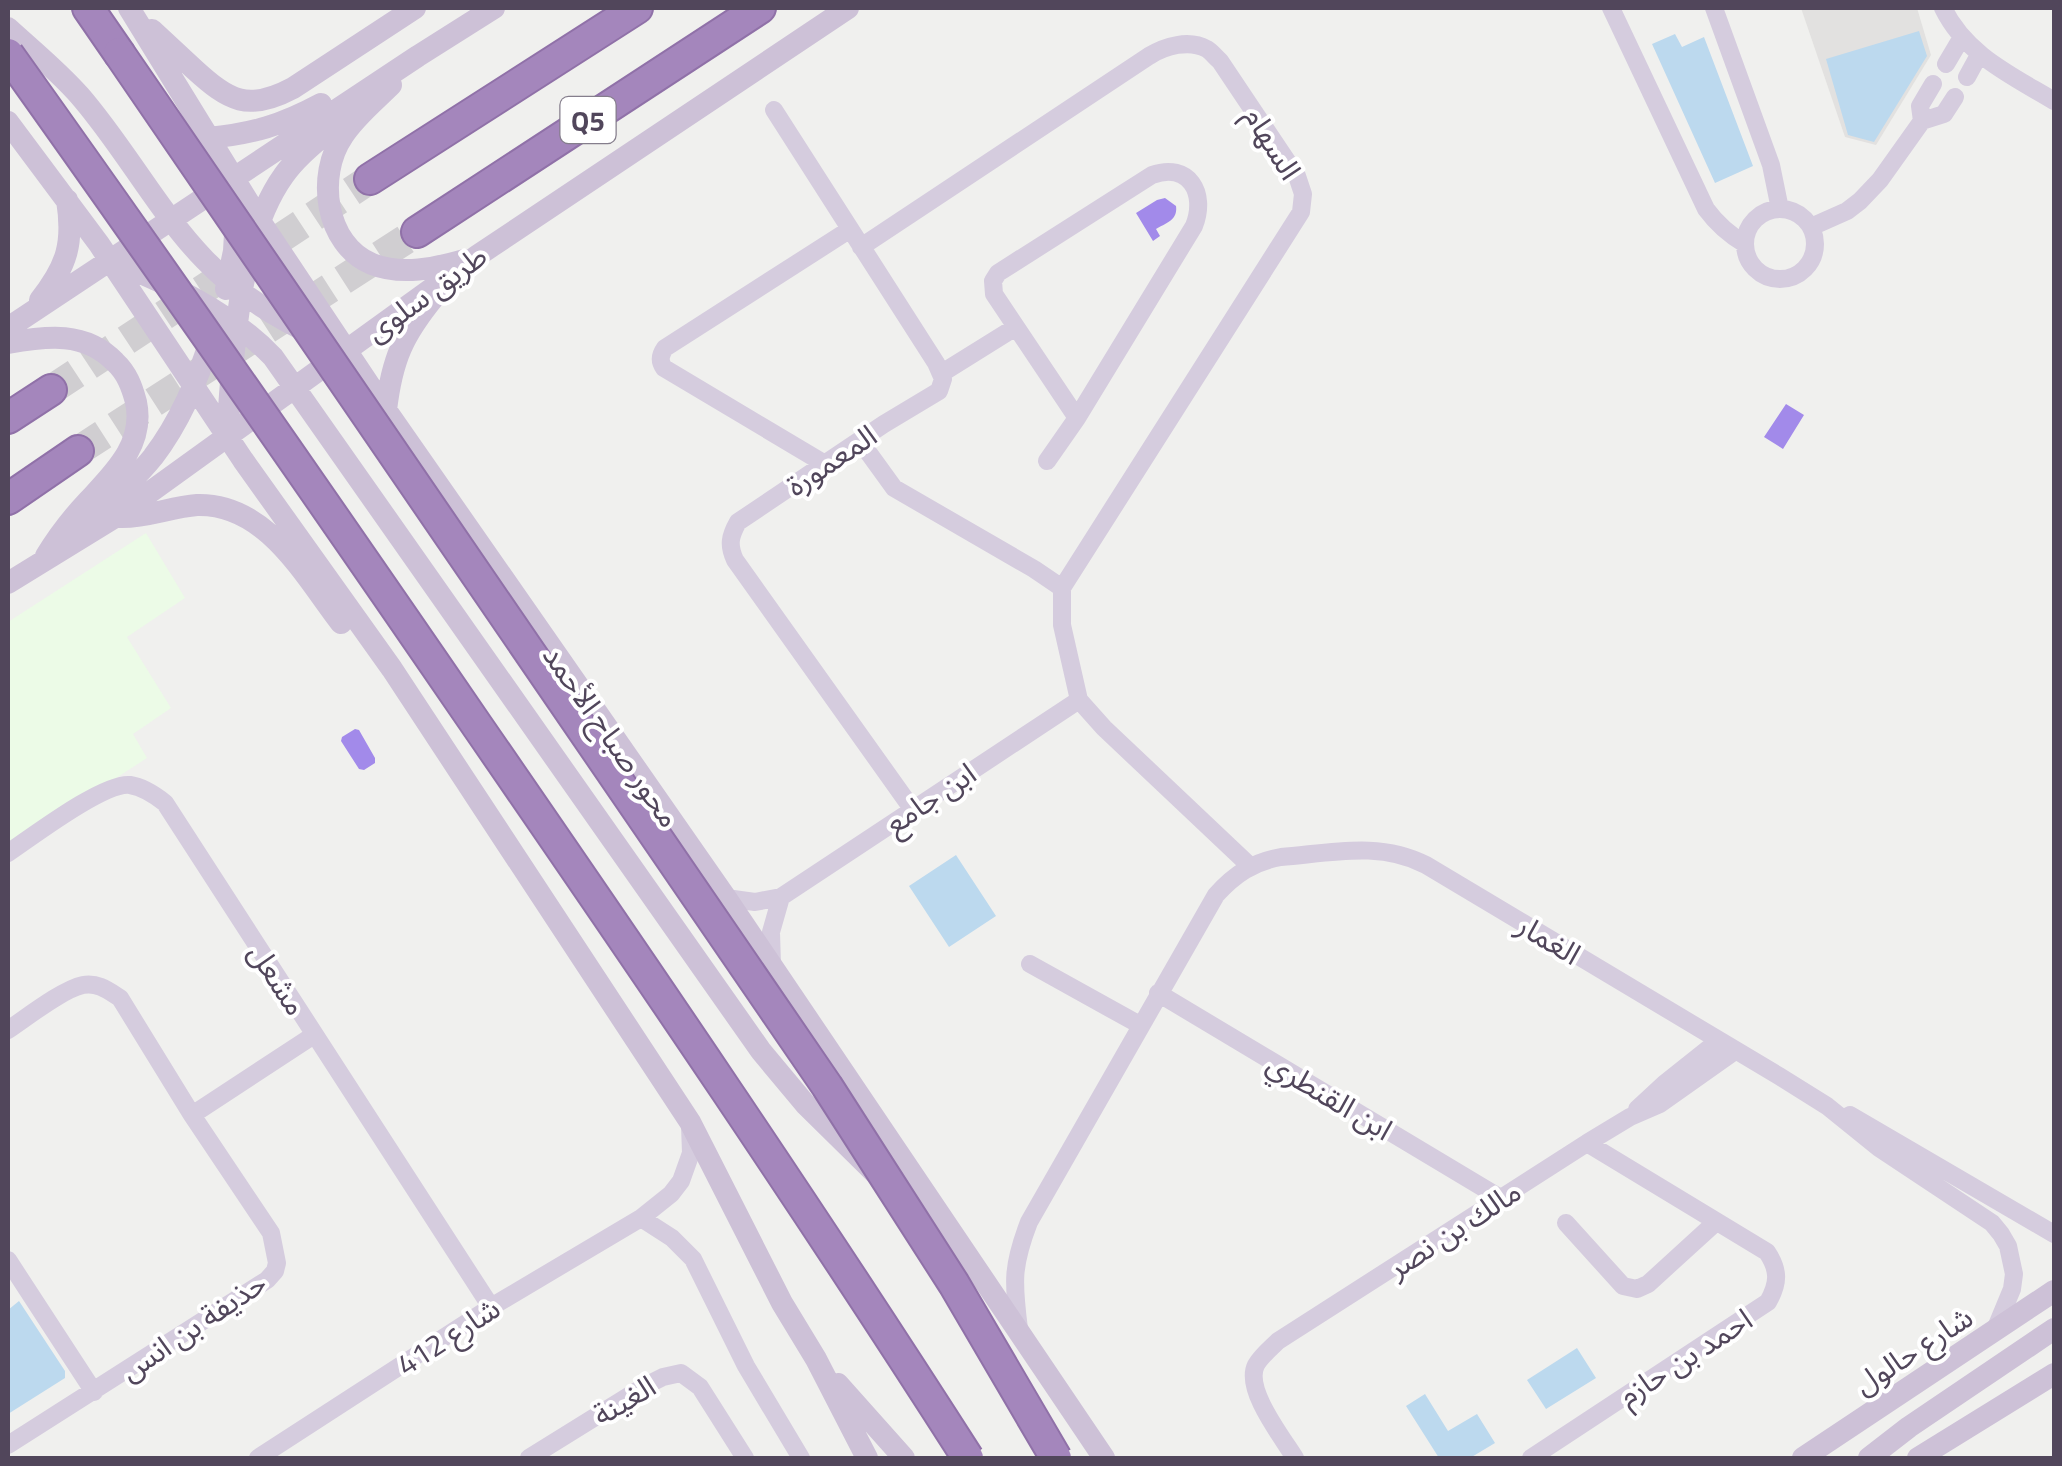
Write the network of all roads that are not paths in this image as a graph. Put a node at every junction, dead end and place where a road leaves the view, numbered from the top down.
1 (88, 8) edge
2 (130, 8) edge
3 (415, 8) edge
4 (494, 8) edge
5 (637, 8) edge
6 (760, 8) edge
7 (848, 8) edge
8 (1611, 8) edge
9 (1714, 8) edge
10 (1943, 8) edge
11 (8, 28) edge
12 (1962, 37) junction
13 (8, 54) edge
14 (1980, 55) junction
15 (418, 56) junction
16 (1946, 64) dead end
17 (1968, 77) dead end
18 (1933, 84) dead end
19 (1955, 96) dead end
20 (2053, 96) edge
21 (774, 110) dead end
22 (1922, 121) junction
23 (8, 122) edge
24 (208, 138) junction
25 (233, 178) junction
26 (370, 179) tunnel mouth
27 (66, 196) junction
28 (1780, 209) junction
29 (172, 220) junction
30 (260, 221) junction
31 (1810, 227) junction
32 (849, 230) junction
33 (417, 232) tunnel mouth
34 (1745, 244) junction
35 (861, 247) junction
36 (477, 256) junction
37 (111, 260) junction
38 (452, 276) junction
39 (235, 287) junction
40 (28, 314) junction
41 (229, 318) junction
42 (1013, 322) junction
43 (8, 328) edge
44 (8, 344) edge
45 (347, 350) junction
46 (939, 368) junction
47 (296, 386) junction
48 (195, 387) junction
49 (51, 390) tunnel mouth
50 (386, 410) junction
51 (8, 418) edge
52 (1077, 418) junction
53 (227, 436) junction
54 (860, 441) junction
55 (78, 451) tunnel mouth
56 (1047, 461) dead end
57 (825, 464) junction
58 (8, 499) edge
59 (116, 516) junction
60 (41, 563) junction
61 (8, 583) edge
62 (1062, 588) junction
63 (392, 670) junction
64 (1079, 700) junction
65 (913, 810) junction
66 (8, 853) edge
67 (1250, 866) junction
68 (781, 897) junction
69 (726, 898) junction
70 (1030, 964) dead end
71 (772, 968) junction
72 (1158, 994) junction
73 (1140, 1025) junction
74 (8, 1030) edge
75 (314, 1036) junction
76 (1718, 1041) junction
77 (1736, 1051) junction
78 (1827, 1106) junction
79 (192, 1115) junction
80 (1630, 1117) junction
81 (690, 1122) junction
82 (1587, 1144) junction
83 (1502, 1199) junction
84 (641, 1218) junction
85 (1716, 1222) junction
86 (1566, 1224) dead end
87 (2054, 1234) edge
88 (962, 1246) junction
89 (8, 1260) edge
90 (2054, 1291) edge
91 (491, 1307) junction
92 (1019, 1329) junction
93 (2054, 1329) edge
94 (1994, 1333) junction
95 (816, 1359) junction
96 (2054, 1374) edge
97 (2044, 1386) edge
98 (94, 1392) junction
99 (8, 1446) edge
100 (258, 1458) edge
101 (530, 1458) edge
102 (744, 1458) edge
103 (801, 1458) edge
104 (867, 1458) edge
105 (904, 1458) edge
106 (968, 1458) edge
107 (1056, 1458) edge
108 (1104, 1458) edge
109 (1295, 1458) edge
110 (1532, 1458) edge
111 (1803, 1458) edge
112 (1869, 1458) edge
113 (1918, 1458) edge

1 - 107 highway, محور صباح الأحمد, bridge
2 - 3 main road
2 - 24 main road, محور صباح الأحمد
4 - 15 main road
5 - 26 highway, Q5
6 - 33 highway, طريق سلوى / Q5
7 - 36 main road, طريق سلوى
8 - 34 street
9 - 28 street
10 - 12 street
11 - 29 main road
12 - 14 street
12 - 16 street
13 - 106 highway, bridge
14 - 17 street
14 - 20 street
15 - 24 main road
15 - 25 main road
15 - 30 main road
15 - 36 main road
18 - 22 street
19 - 22 street
21 - 32 street
22 - 31 street
23 - 27 main road
24 - 25 main road, محور صباح الأحمد
25 - 29 main road
25 - 30 main road, محور صباح الأحمد
25 - 39 main road
27 - 37 main road
27 - 40 main road
28 - 31 street
28 - 34 street
29 - 37 main road
29 - 39 main road
30 - 39 main road
30 - 45 main road, محور صباح الأحمد
31 - 34 street
32 - 35 street
32 - 57 street
35 - 46 street
35 - 62 street, السهام
36 - 38 main road, طريق سلوى
37 - 40 main road
37 - 41 main road
37 - 48 main road
38 - 45 main road, طريق سلوى
38 - 50 main road
39 - 41 main road
39 - 45 main road
40 - 43 main road
41 - 47 main road
41 - 48 main road
41 - 53 main road
42 - 46 street, المعمورة
42 - 52 street
42 - 52 street
44 - 60 main road
45 - 47 main road, طريق سلوى
45 - 50 main road, محور صباح الأحمد
46 - 54 street, المعمورة
47 - 53 main road, طريق سلوى
47 - 88 main road
48 - 53 main road
48 - 60 main road
49 - 51 highway
50 - 69 main road, محور صباح الأحمد
52 - 56 street
53 - 59 main road, طريق سلوى
53 - 63 main road
54 - 57 street, المعمورة
54 - 62 street
55 - 58 highway
57 - 65 street, المعمورة
59 - 60 main road, طريق سلوى
59 - 63 main road
60 - 61 main road, طريق سلوى
62 - 64 street
63 - 81 main road
64 - 65 street, ابن جامع
64 - 67 street
65 - 68 street, ابن جامع
66 - 75 street, مشعل
67 - 72 street, الغمار
67 - 76 street, الغمار
68 - 69 street
68 - 71 street
69 - 71 main road, محور صباح الأحمد
70 - 73 street
71 - 88 main road, محور صباح الأحمد
72 - 73 street, الغمار
72 - 83 street, ابن القنطري
73 - 92 street, الغمار
74 - 79 street, حذيفة بن انس
75 - 79 street
75 - 91 street, مشعل
76 - 77 street, الغمار
76 - 80 street, مالك بن نصر
77 - 78 street, الغمار
77 - 80 street, مالك بن نصر
78 - 87 street, الغمار
78 - 94 street, الغمار
79 - 98 street, حذيفة بن انس
80 - 82 street, مالك بن نصر
81 - 84 street, شارع 412
81 - 95 main road
82 - 83 street, مالك بن نصر
82 - 85 street, احمد بن حازم
83 - 109 street, مالك بن نصر
84 - 91 street, شارع 412
84 - 103 street
85 - 86 street
85 - 110 street, احمد بن حازم
88 - 92 main road, محور صباح الأحمد
89 - 98 street
90 - 94 main road, شارع حالول
91 - 100 street, شارع 412
92 - 108 main road, محور صباح الأحمد
93 - 112 main road
94 - 111 main road, شارع حالول
95 - 104 main road
95 - 105 main road
96 - 97 main road
97 - 113 main road
98 - 99 street, حذيفة بن انس
101 - 102 street, الغينة

